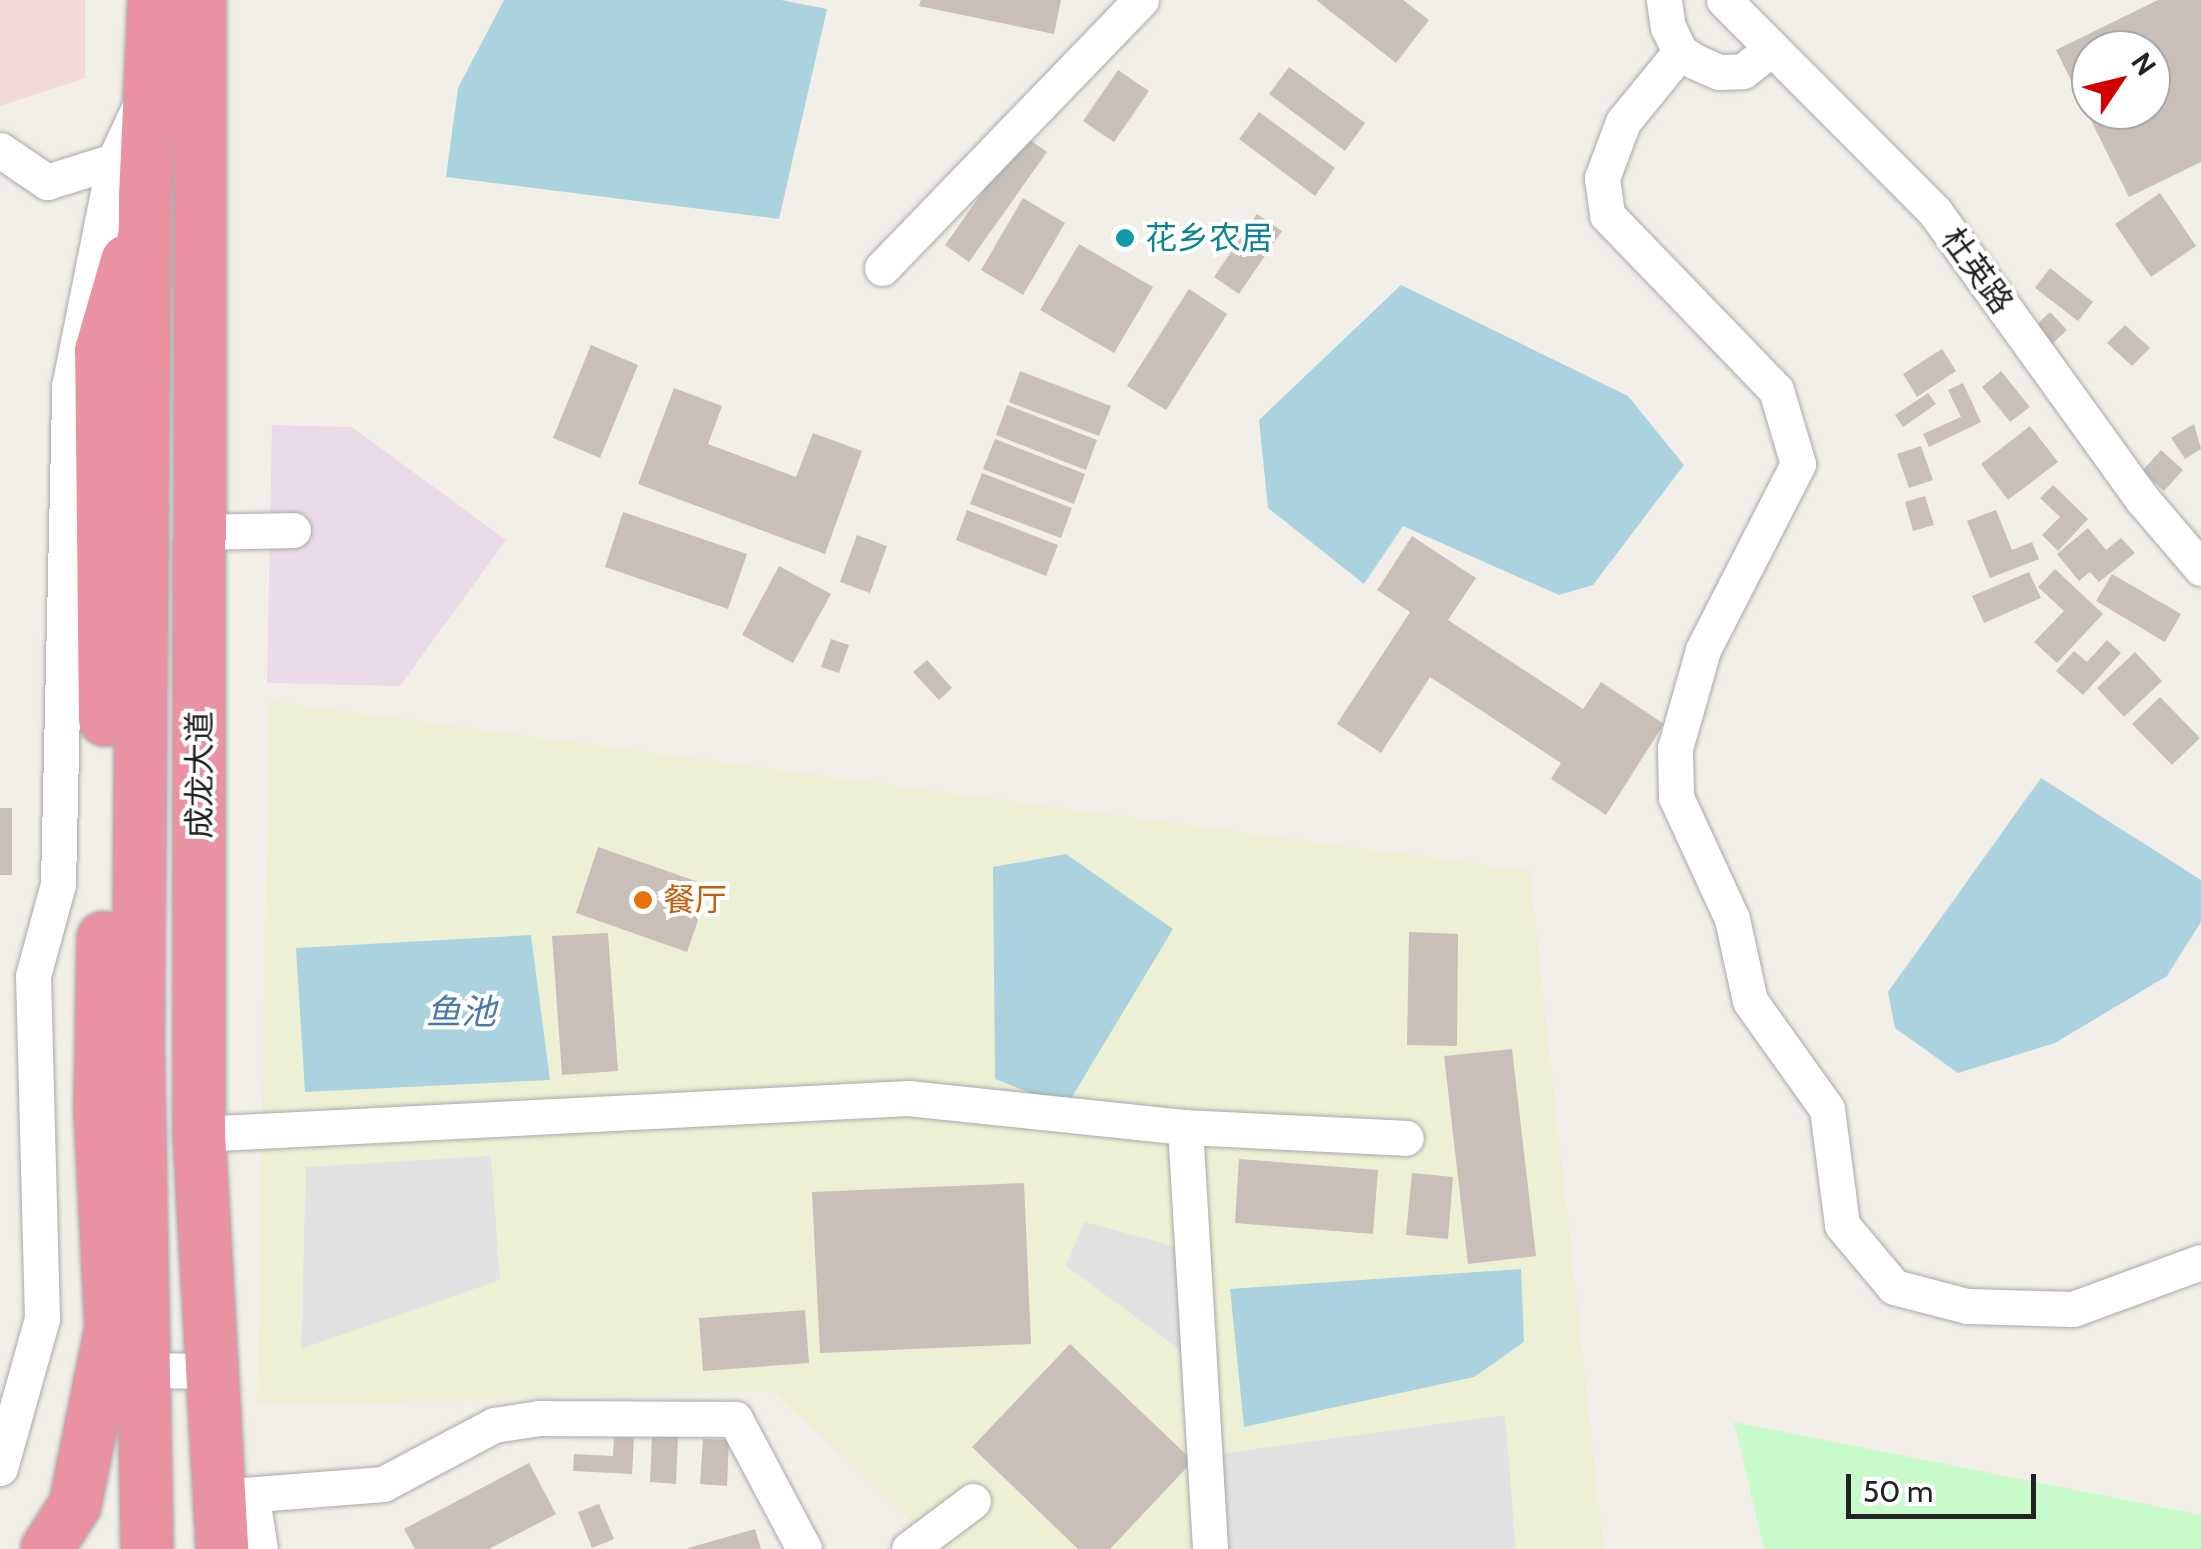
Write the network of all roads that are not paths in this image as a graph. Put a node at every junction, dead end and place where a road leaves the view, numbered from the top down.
1 (154, 0) edge
2 (200, 0) edge
3 (1141, 0) edge
4 (1664, 0) edge
5 (1724, 0) edge
6 (1772, 48) junction
7 (1680, 52) junction
8 (0, 150) edge
9 (129, 179) junction
10 (882, 268) dead end
11 (292, 530) dead end
12 (200, 532) junction
13 (2201, 568) edge
14 (1186, 1127) junction
15 (199, 1134) junction
16 (1406, 1138) dead end
17 (2201, 1262) edge
18 (145, 1370) junction
19 (210, 1371) junction
20 (0, 1468) edge
21 (235, 1498) junction
22 (974, 1502) dead end
23 (48, 1549) edge
24 (146, 1549) edge
25 (222, 1549) edge
26 (260, 1549) edge
27 (804, 1549) edge
28 (908, 1549) edge
29 (1210, 1549) edge

1 - 9 highway, 成龙大道
2 - 12 highway, 成龙大道
3 - 10 street
4 - 7 street
5 - 6 street, 杜英路
6 - 7 street
6 - 13 street, 杜英路
7 - 17 street
8 - 9 street
9 - 18 highway, 成龙大道
9 - 20 street
9 - 23 highway
11 - 12 street
12 - 15 highway, 成龙大道
14 - 15 street
14 - 16 street
14 - 29 street
15 - 19 highway, 成龙大道
18 - 19 street
18 - 24 highway, 成龙大道
19 - 21 highway, 成龙大道
21 - 25 highway, 成龙大道
21 - 26 street
21 - 27 street
22 - 28 street

